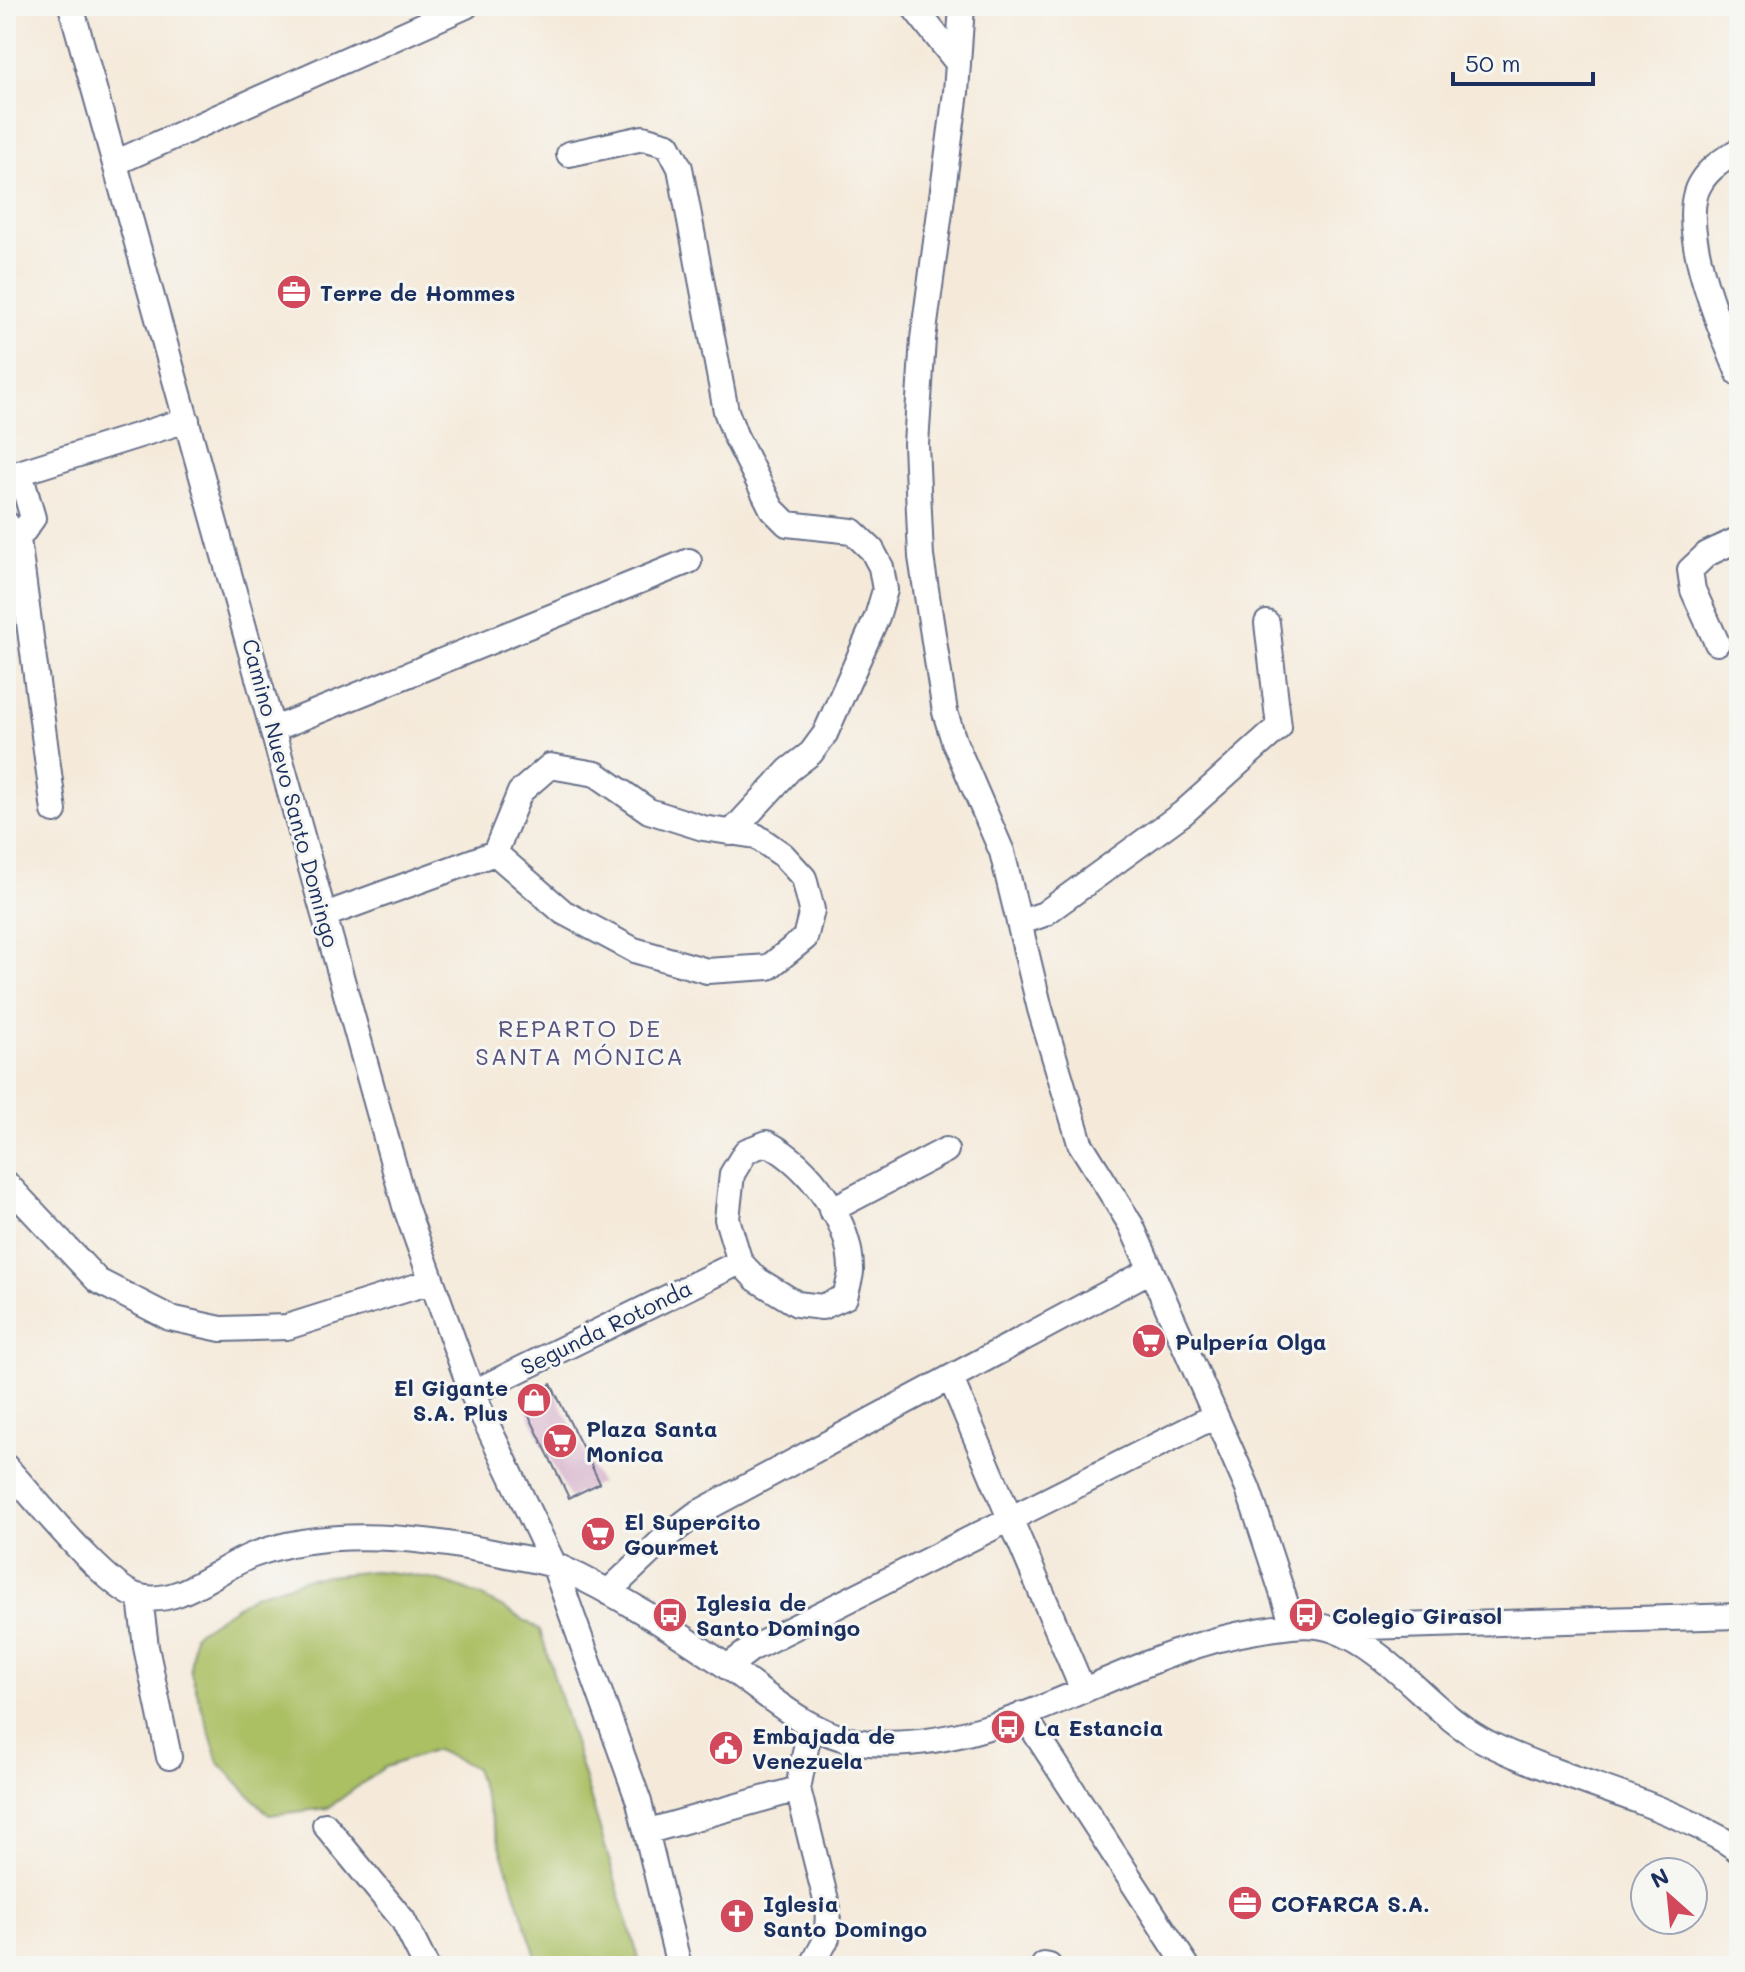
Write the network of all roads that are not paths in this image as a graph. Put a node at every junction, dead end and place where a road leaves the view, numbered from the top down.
1 (71, 6) edge
2 (466, 6) edge
3 (913, 6) edge
4 (962, 6) edge
5 (957, 62) junction
6 (1739, 150) edge
7 (569, 154) dead end
8 (115, 163) junction
9 (1739, 374) edge
10 (187, 420) junction
11 (13, 475) edge
12 (12, 531) edge
13 (1739, 539) edge
14 (689, 561) dead end
15 (1267, 623) dead end
16 (1717, 643) dead end
17 (274, 729) junction
18 (54, 811) dead end
19 (731, 833) junction
20 (495, 853) junction
21 (325, 915) junction
22 (1019, 923) junction
23 (946, 1150) dead end
24 (6, 1183) edge
25 (831, 1210) junction
26 (740, 1262) junction
27 (1151, 1270) junction
28 (430, 1282) junction
29 (951, 1379) junction
30 (472, 1393) junction
31 (1215, 1416) junction
32 (6, 1467) edge
33 (1013, 1520) junction
34 (554, 1565) junction
35 (608, 1592) junction
36 (140, 1598) junction
37 (1739, 1616) edge
38 (1293, 1625) junction
39 (1331, 1628) junction
40 (727, 1667) junction
41 (1082, 1688) junction
42 (1023, 1714) junction
43 (810, 1727) junction
44 (169, 1757) dead end
45 (798, 1789) junction
46 (325, 1825) dead end
47 (649, 1831) junction
48 (1739, 1851) edge
49 (1178, 1964) edge
50 (426, 1966) edge
51 (679, 1966) edge
52 (813, 1966) edge

1 - 8 street, Camino Nuevo Santo Domingo
2 - 8 street
3 - 5 street
4 - 5 street
5 - 22 street
6 - 9 street
7 - 19 street
8 - 10 street, Camino Nuevo Santo Domingo
10 - 11 street
10 - 17 street, Camino Nuevo Santo Domingo
11 - 12 street
12 - 18 street
13 - 16 street
14 - 17 street
15 - 22 street
17 - 21 street, Camino Nuevo Santo Domingo
19 - 20 street
19 - 20 street
20 - 21 street
21 - 28 street, Camino Nuevo Santo Domingo
22 - 27 street
23 - 25 street
24 - 28 street
25 - 26 street
25 - 26 street
26 - 30 street, Segunda Rotonda
27 - 29 street
27 - 31 street
28 - 30 street, Camino Nuevo Santo Domingo
29 - 33 street
29 - 35 street
30 - 34 street, Camino Nuevo Santo Domingo
31 - 33 street
31 - 38 street
32 - 36 street
33 - 40 street
33 - 41 street
34 - 35 street
34 - 36 street
34 - 47 street, Camino Nuevo Santo Domingo
35 - 40 street
36 - 44 street
37 - 39 street
38 - 39 street
38 - 41 street
39 - 48 street
40 - 43 street
41 - 42 street
42 - 43 street
42 - 49 street
43 - 45 street
45 - 47 street
45 - 52 street
46 - 50 street
47 - 51 street, Camino Nuevo Santo Domingo

